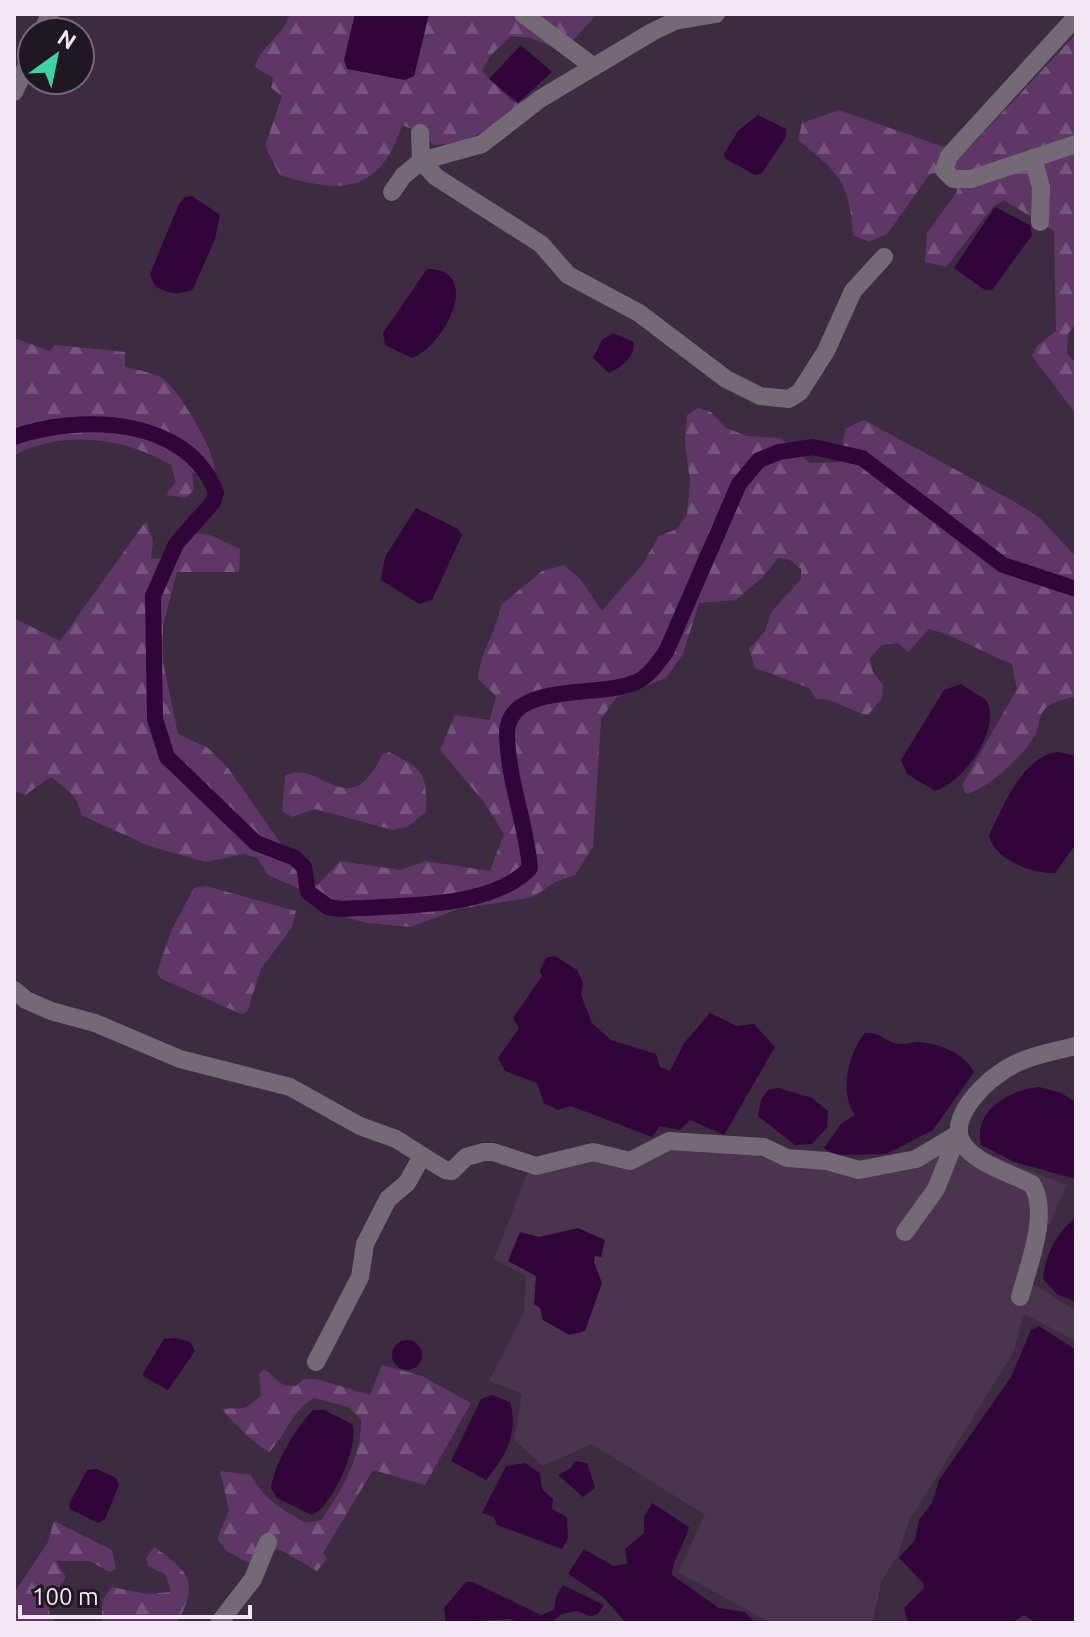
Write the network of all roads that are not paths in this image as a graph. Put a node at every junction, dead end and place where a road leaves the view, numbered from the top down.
1 (523, 14) edge
2 (716, 14) edge
3 (1076, 17) edge
4 (594, 67) junction
5 (420, 133) dead end
6 (1076, 144) edge
7 (1033, 158) junction
8 (421, 161) junction
9 (392, 192) dead end
10 (1040, 222) dead end
11 (884, 257) dead end
12 (14, 990) edge
13 (1076, 1046) edge
14 (958, 1134) junction
15 (421, 1158) junction
16 (905, 1232) dead end
17 (1020, 1297) dead end
18 (316, 1362) dead end
19 (268, 1542) dead end
20 (219, 1623) edge

1 - 4 street
2 - 4 street
3 - 7 street
4 - 8 street
5 - 8 street
6 - 7 street
7 - 10 street
8 - 9 street
8 - 11 street
12 - 15 street
13 - 14 street
14 - 15 street
14 - 16 street
14 - 17 street
15 - 18 street
19 - 20 street

